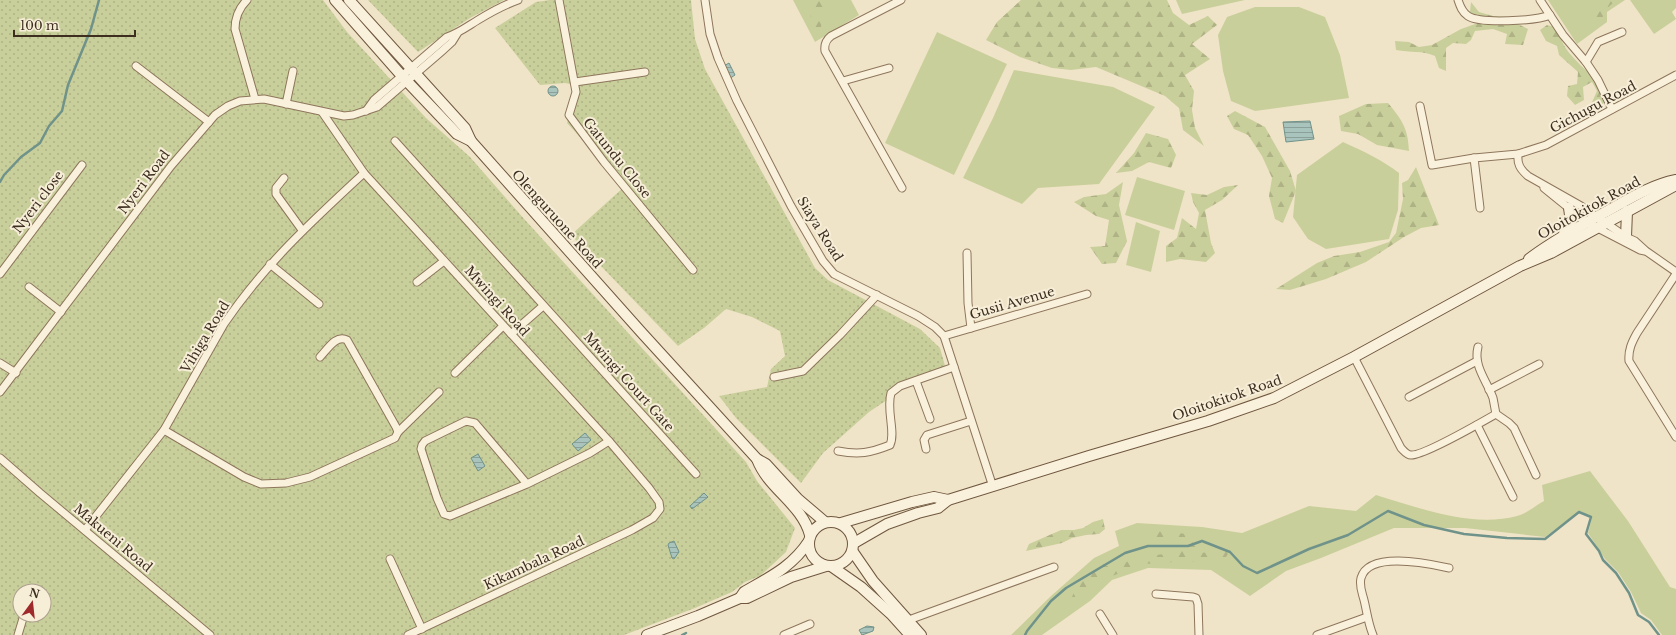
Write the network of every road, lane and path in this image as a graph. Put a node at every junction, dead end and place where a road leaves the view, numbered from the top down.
1 (247, 0) edge
2 (335, 0) edge
3 (349, 0) edge
4 (518, 0) edge
5 (559, 0) edge
6 (705, 0) edge
7 (901, 0) edge
8 (1458, 0) edge
9 (1540, 0) edge
10 (1550, 15) junction
11 (1622, 32) dead end
12 (1586, 62) junction
13 (136, 66) dead end
14 (889, 68) dead end
15 (413, 71) junction
16 (293, 72) dead end
17 (645, 72) dead end
18 (1676, 75) edge
19 (404, 78) junction
20 (843, 81) junction
21 (575, 82) junction
22 (255, 99) junction
23 (286, 104) junction
24 (1420, 106) dead end
25 (1612, 109) junction
26 (322, 112) junction
27 (209, 122) junction
28 (395, 140) dead end
29 (471, 141) junction
30 (1518, 154) junction
31 (1474, 158) junction
32 (82, 165) dead end
33 (364, 173) junction
34 (284, 178) dead end
35 (1676, 180) edge
36 (1538, 182) junction
37 (1676, 185) edge
38 (902, 188) dead end
39 (1480, 208) dead end
40 (1569, 208) junction
41 (1627, 211) junction
42 (1601, 220) junction
43 (1586, 222) junction
44 (1596, 228) junction
45 (302, 230) junction
46 (1562, 235) junction
47 (1626, 237) junction
48 (1646, 251) junction
49 (967, 253) dead end
50 (444, 261) junction
51 (270, 264) junction
52 (1520, 266) junction
53 (693, 270) dead end
54 (1676, 273) edge
55 (0, 274) edge
56 (417, 282) dead end
57 (29, 287) dead end
58 (1087, 294) dead end
59 (877, 295) junction
60 (319, 304) dead end
61 (543, 306) junction
62 (61, 312) junction
63 (503, 326) junction
64 (971, 328) junction
65 (511, 334) junction
66 (944, 336) junction
67 (1478, 347) dead end
68 (320, 357) dead end
69 (1354, 357) junction
70 (1477, 362) junction
71 (0, 363) edge
72 (1538, 364) dead end
73 (954, 367) junction
74 (16, 373) junction
75 (455, 373) dead end
76 (774, 377) dead end
77 (916, 381) junction
78 (1490, 390) junction
79 (0, 392) edge
80 (439, 392) dead end
81 (1409, 397) dead end
82 (1496, 414) junction
83 (930, 419) dead end
84 (971, 421) junction
85 (1477, 425) junction
86 (164, 430) junction
87 (398, 432) junction
88 (1676, 437) edge
89 (609, 441) junction
90 (926, 448) dead end
91 (838, 451) dead end
92 (0, 458) edge
93 (757, 459) junction
94 (696, 474) dead end
95 (1536, 475) dead end
96 (527, 484) junction
97 (993, 487) junction
98 (1513, 497) dead end
99 (948, 500) junction
100 (659, 502) joint
101 (825, 522) junction
102 (841, 523) junction
103 (85, 530) junction
104 (810, 538) junction
105 (853, 547) junction
106 (390, 559) dead end
107 (829, 566) junction
108 (1054, 567) dead end
109 (1449, 568) dead end
110 (1156, 594) dead end
111 (740, 598) junction
112 (1100, 614) dead end
113 (1367, 617) junction
114 (904, 622) junction
115 (22, 623) edge
116 (810, 624) dead end
117 (422, 629) junction
118 (663, 632) edge
119 (18, 635) edge
120 (210, 635) edge
121 (408, 635) edge
122 (647, 635) edge
123 (784, 635) edge
124 (910, 635) edge
125 (922, 635) edge
126 (1113, 635) edge
127 (1200, 635) edge
128 (1317, 635) edge
129 (1373, 635) edge

1 - 22 street
2 - 19 main road, Olenguruone Road
3 - 15 main road
4 - 15 street, Nyeri Road
5 - 21 street, Gatundu Close
6 - 59 street, Siaya Road
7 - 20 street
8 - 10 street
9 - 10 street
10 - 12 street
11 - 12 street
12 - 25 street
13 - 27 street
14 - 20 street
15 - 19 street, Nyeri Road
15 - 29 main road
16 - 23 street
17 - 21 street
18 - 25 street, Gichugu Road
19 - 26 street, Nyeri Road
19 - 29 main road, Olenguruone Road
20 - 38 street
21 - 53 street, Gatundu Close
22 - 23 street, Nyeri Road
22 - 27 street, Nyeri Road
23 - 26 street, Nyeri Road
24 - 31 street, Gichugu Road
25 - 30 street, Gichugu Road
26 - 33 street, Mwingi Road
27 - 62 street, Nyeri Road
28 - 61 street, Mwingi Court Gate
29 - 93 main road, Olenguruone Road
30 - 31 street, Gichugu Road
30 - 36 street
31 - 39 street
32 - 55 street, Nyeri close
33 - 45 street, Vihiga Road
33 - 50 street, Mwingi Road
34 - 45 street
35 - 42 main road, Oloitokitok Road
36 - 40 street
36 - 42 street
37 - 41 main road, Oloitokitok Road
40 - 43 street
40 - 46 main road
41 - 42 main road, Oloitokitok Road
41 - 47 main road
42 - 43 main road, Oloitokitok Road
42 - 44 main road, Oloitokitok Road
42 - 47 street
43 - 44 street
43 - 46 main road, Oloitokitok Road
44 - 48 street
44 - 52 main road, Oloitokitok Road
45 - 51 street, Vihiga Road
46 - 52 main road, Oloitokitok Road
47 - 48 street
48 - 54 street
49 - 64 street
50 - 56 street
50 - 63 street, Mwingi Road
51 - 60 street
51 - 86 street, Vihiga Road
52 - 69 main road, Oloitokitok Road
54 - 88 street
57 - 62 street
58 - 64 street, Gusii Avenue
59 - 66 street, Siaya Road
59 - 76 street
61 - 65 street
61 - 94 street, Mwingi Court Gate
62 - 74 street, Nyeri Road
63 - 65 street, Mwingi Road
63 - 75 street
64 - 66 street, Gusii Avenue
65 - 89 street, Mwingi Road
66 - 73 street
67 - 70 street
68 - 87 street
69 - 85 street
69 - 97 main road, Oloitokitok Road
70 - 78 street
70 - 81 street
71 - 74 street
72 - 78 street
73 - 77 street
73 - 84 street
74 - 79 street, Nyeri Road
77 - 83 street
77 - 91 street
78 - 82 street
80 - 87 street
82 - 85 street
82 - 95 street
84 - 90 street
84 - 97 street
85 - 98 street
86 - 87 street
86 - 103 street, Vihiga Road
89 - 96 street
89 - 100 street, Mwingi Road
92 - 103 street, Makueni Road
93 - 101 main road, Olenguruone Road
93 - 104 main road, Olenguruone Road
96 - 96 street
97 - 99 main road, Oloitokitok Road
99 - 102 main road
99 - 105 main road
100 - 117 street, Kikambala Road
101 - 102 main road
101 - 104 main road
102 - 105 main road
103 - 120 street, Makueni Road
104 - 107 main road
104 - 111 main road
105 - 107 main road
105 - 114 main road
106 - 117 street
107 - 111 main road
107 - 114 main road
108 - 114 street
109 - 113 street
110 - 127 street
111 - 118 main road
112 - 126 street
113 - 128 street
113 - 129 street
114 - 124 main road
114 - 125 main road
115 - 119 street
116 - 123 street
117 - 121 street, Kikambala Road
118 - 122 main road

